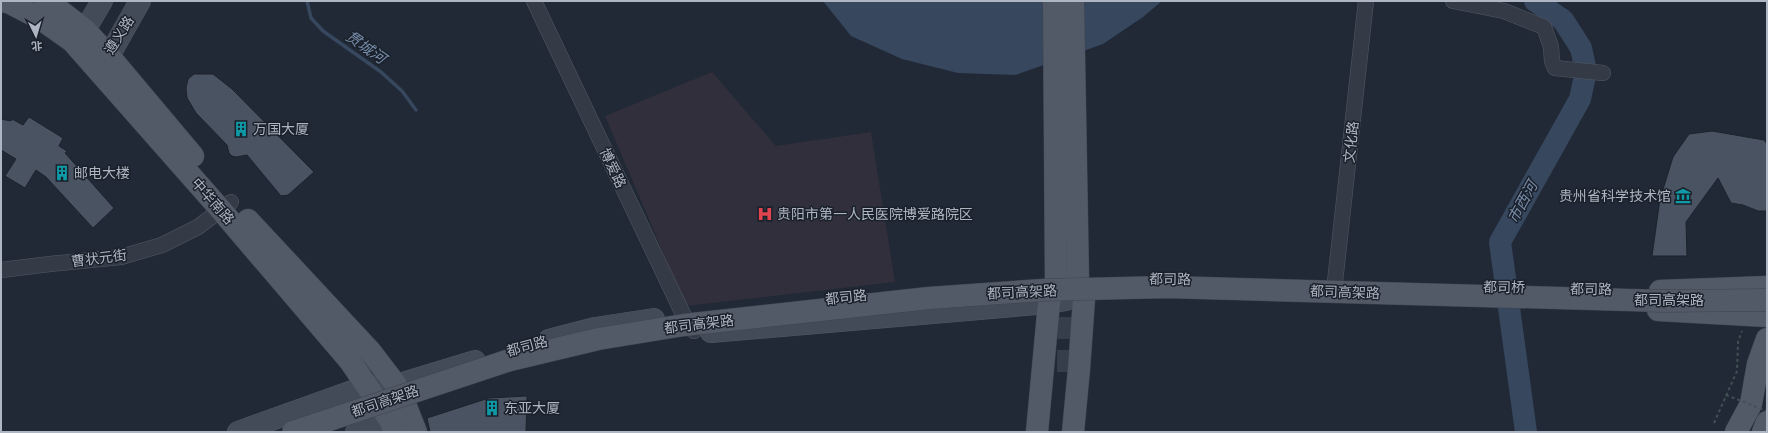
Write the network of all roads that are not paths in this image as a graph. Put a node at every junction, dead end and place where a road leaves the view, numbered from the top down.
1 (1, 1) edge
2 (45, 1) edge
3 (102, 1) edge
4 (140, 1) edge
5 (534, 1) edge
6 (1054, 1) edge
7 (1073, 1) edge
8 (1453, 1) edge
9 (1369, 2) edge
10 (78, 35) junction
11 (102, 61) junction
12 (1603, 73) dead end
13 (1065, 99) junction
14 (226, 206) junction
15 (1, 270) edge
16 (1336, 282) junction
17 (1073, 286) junction
18 (1763, 287) edge
19 (1473, 296) junction
20 (1535, 297) junction
21 (1049, 303) junction
22 (683, 314) junction
23 (1767, 316) edge
24 (696, 334) junction
25 (1767, 338) edge
26 (1758, 364) junction
27 (366, 386) junction
28 (400, 395) junction
29 (1767, 422) edge
30 (393, 426) edge
31 (1723, 428) edge
32 (238, 432) edge
33 (293, 432) edge
34 (356, 432) edge
35 (416, 432) edge
36 (1037, 432) edge
37 (1049, 432) edge
38 (1059, 432) edge
39 (1073, 432) edge
40 (1736, 432) edge
41 (1763, 432) edge

1 - 10 main road, 中华南路
2 - 10 main road, 中华南路
3 - 10 main road
4 - 11 main road, 遵义路
5 - 22 street, 博爱路
6 - 13 main road
7 - 13 main road
8 - 12 street
9 - 16 street, 文化路
10 - 11 main road, 中华南路
11 - 14 main road, 中华南路
13 - 17 main road
14 - 15 street, 曹状元街
14 - 27 main road, 中华南路
14 - 28 main road, 中华南路
16 - 17 main road, 都司路
16 - 19 main road, 都司路
17 - 19 main road, 都司路
17 - 21 main road
17 - 21 main road, 都司路
17 - 22 main road, 都司路
17 - 39 main road
18 - 20 main road, 都司路
18 - 33 main road, 都司高架路, bridge
19 - 20 main road, 都司桥
20 - 23 main road, 都司路
21 - 24 main road, 都司路
21 - 36 main road
22 - 24 street, 博爱路
22 - 28 main road, 都司路
24 - 28 main road, 都司路
25 - 26 main road
26 - 31 main road
26 - 40 main road
27 - 28 main road, 都司路
27 - 30 main road, 中华南路
27 - 32 main road, 都司路
28 - 30 main road, 都司路
28 - 35 main road, 中华南路
29 - 41 main road
30 - 34 main road, 都司路
37 - 38 main road

